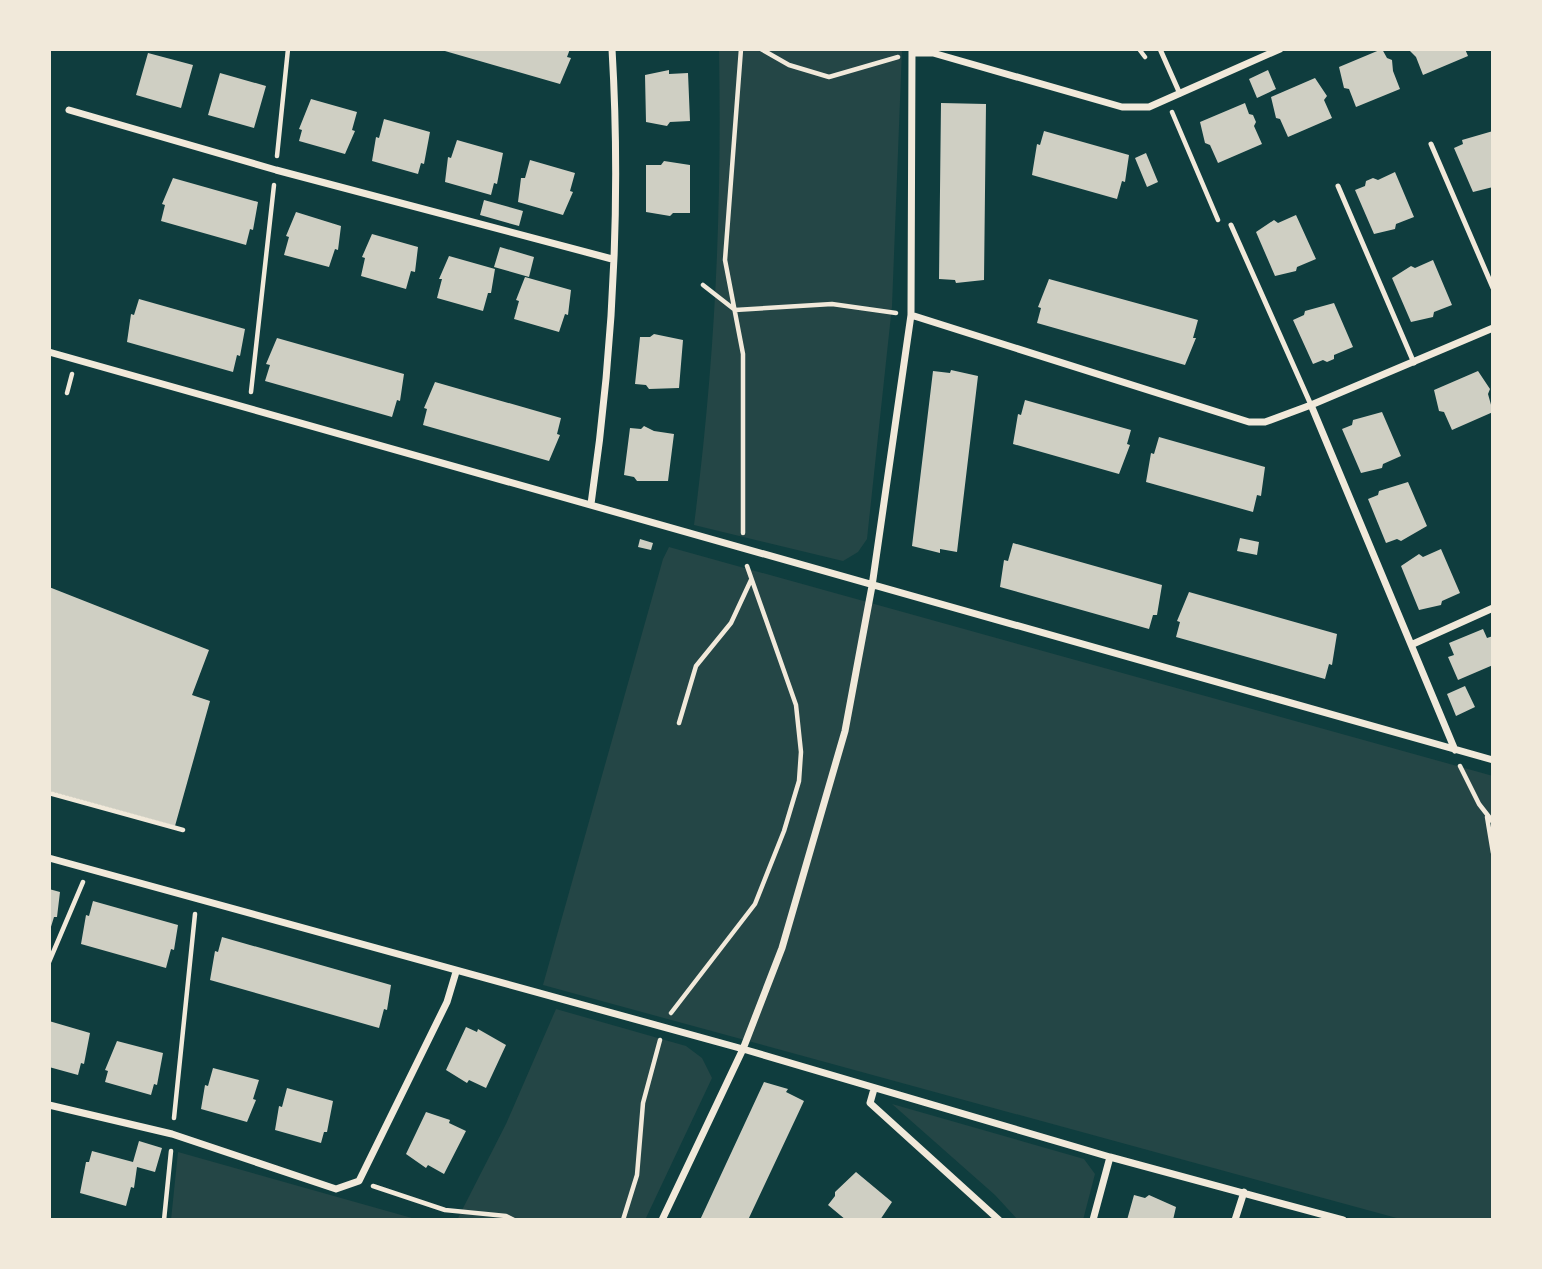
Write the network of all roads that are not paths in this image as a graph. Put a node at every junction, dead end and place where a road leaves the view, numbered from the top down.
1 (612, 49) edge
2 (1160, 49) edge
3 (1280, 49) edge
4 (912, 51) edge
5 (1180, 94) junction
6 (69, 110) dead end
7 (1431, 144) dead end
8 (1338, 186) dead end
9 (1231, 225) road end
10 (612, 259) junction
11 (1493, 288) edge
12 (911, 315) junction
13 (1493, 328) edge
14 (49, 352) edge
15 (1414, 363) junction
16 (1311, 405) junction
17 (591, 504) junction
18 (872, 586) junction
19 (1493, 608) edge
20 (1413, 644) junction
21 (1455, 750) junction
22 (1493, 760) edge
23 (49, 858) edge
24 (456, 972) junction
25 (743, 1049) junction
26 (874, 1088) junction
27 (49, 1105) edge
28 (1110, 1157) junction
29 (1244, 1192) junction
30 (662, 1220) edge
31 (999, 1220) edge
32 (1093, 1220) edge
33 (1236, 1220) edge
34 (1343, 1220) edge

1 - 10 street
2 - 5 lane
3 - 5 street
4 - 5 street
4 - 12 street
6 - 10 street
7 - 11 lane
8 - 15 lane
9 - 16 lane
10 - 17 street
12 - 16 street
12 - 18 street
13 - 15 street
14 - 17 street
15 - 16 street
16 - 20 street
17 - 18 street
18 - 21 street
18 - 25 street
19 - 20 street
20 - 21 street
21 - 22 street
23 - 24 street
24 - 25 street
24 - 27 street
25 - 26 street
25 - 30 street
26 - 28 street
26 - 31 street
28 - 29 street
28 - 32 street
29 - 33 street
29 - 34 street

